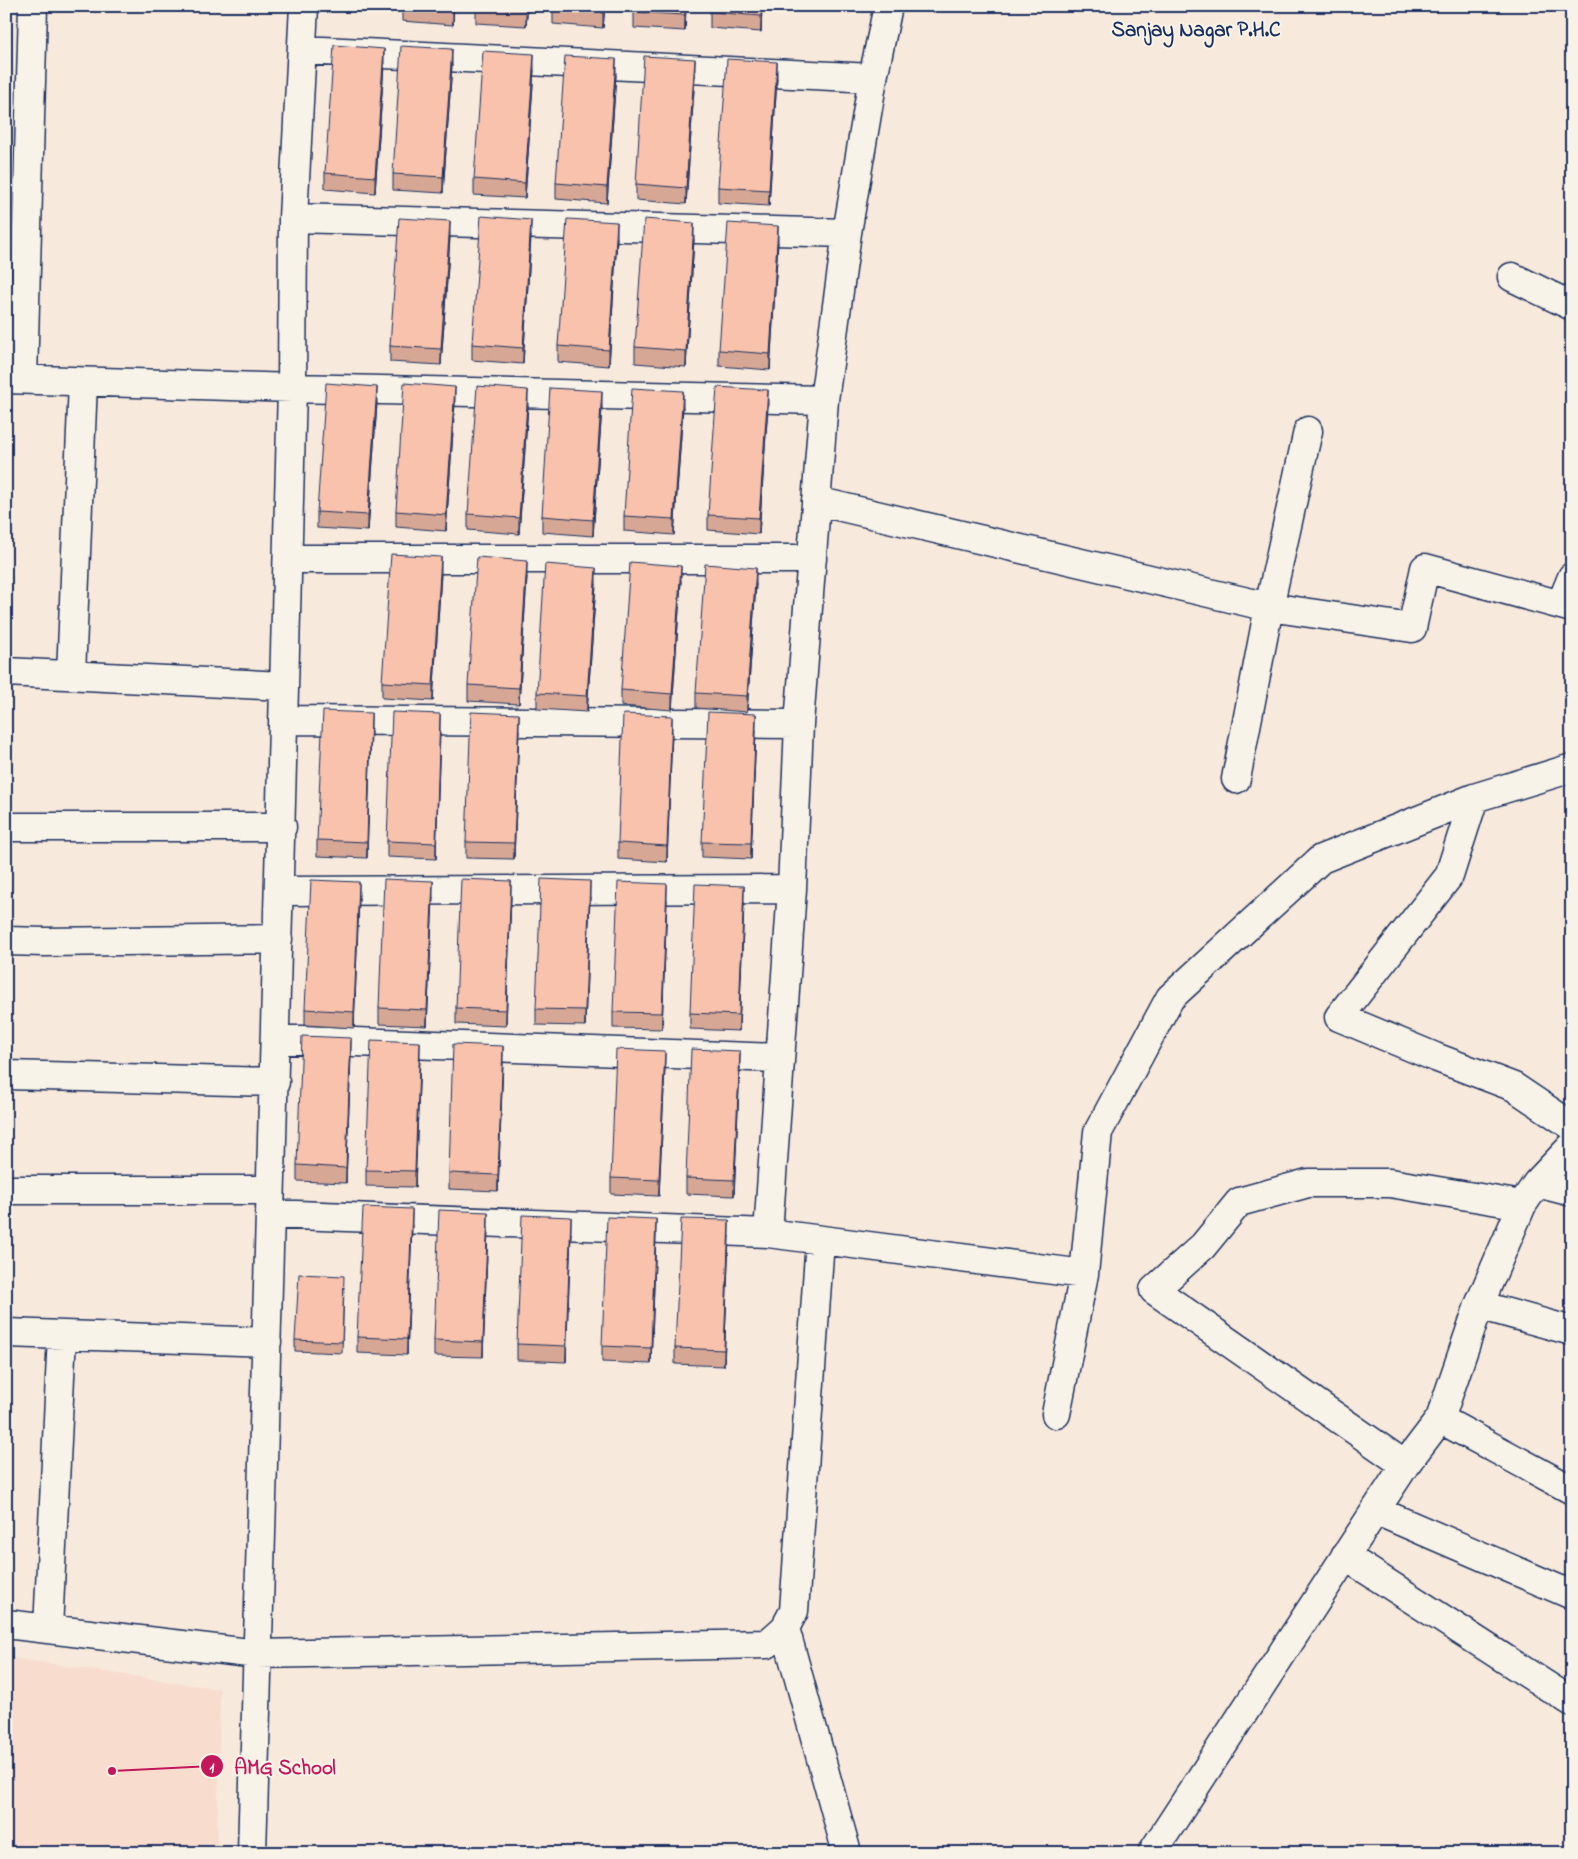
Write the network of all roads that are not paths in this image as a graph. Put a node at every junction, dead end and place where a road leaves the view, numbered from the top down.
1 (33, 6) edge
2 (304, 6) edge
3 (888, 6) edge
4 (303, 50) junction
5 (873, 78) junction
6 (293, 218) junction
7 (846, 233) junction
8 (1512, 277) dead end
9 (1572, 306) edge
10 (14, 379) edge
11 (83, 382) junction
12 (292, 388) junction
13 (824, 400) junction
14 (1308, 431) dead end
15 (816, 501) junction
16 (288, 559) junction
17 (812, 559) junction
18 (1572, 577) edge
19 (1566, 606) edge
20 (1270, 607) junction
21 (6, 672) edge
22 (71, 676) junction
23 (284, 686) junction
24 (283, 720) junction
25 (799, 724) junction
26 (1572, 768) edge
27 (1236, 779) dead end
28 (1474, 798) junction
29 (6, 827) edge
30 (282, 827) junction
31 (792, 889) junction
32 (279, 892) junction
33 (278, 939) junction
34 (6, 941) edge
35 (275, 1039) junction
36 (780, 1058) junction
37 (6, 1075) edge
38 (274, 1082) junction
39 (1572, 1126) edge
40 (1572, 1146) edge
41 (1537, 1183) junction
42 (6, 1190) edge
43 (1572, 1192) edge
44 (269, 1202) junction
45 (1522, 1206) junction
46 (768, 1233) junction
47 (820, 1240) junction
48 (1084, 1274) junction
49 (1479, 1306) junction
50 (1572, 1331) edge
51 (6, 1333) edge
52 (62, 1335) junction
53 (267, 1342) junction
54 (1056, 1414) dead end
55 (1440, 1420) junction
56 (1405, 1465) junction
57 (1572, 1490) edge
58 (1377, 1511) junction
59 (1345, 1556) junction
60 (1572, 1595) edge
61 (6, 1624) edge
62 (48, 1628) junction
63 (785, 1628) junction
64 (257, 1654) junction
65 (1572, 1702) edge
66 (252, 1853) edge
67 (847, 1853) edge
68 (1152, 1853) edge

1 - 10 street
2 - 4 street
3 - 5 street
4 - 5 street
4 - 6 street
5 - 7 street
6 - 7 street
6 - 12 street
7 - 13 street
8 - 9 street
10 - 11 street
11 - 12 street
11 - 22 street
12 - 13 street
12 - 16 street
13 - 15 street
14 - 20 street
15 - 17 street
15 - 20 street
16 - 17 street
16 - 23 street
17 - 25 street
18 - 19 street
19 - 20 street
20 - 27 street
21 - 22 street
22 - 23 street
23 - 24 street
24 - 25 street
24 - 30 street
25 - 31 street
26 - 28 street
28 - 39 street
28 - 48 street
29 - 30 street
30 - 32 street
31 - 32 street
31 - 36 street
32 - 33 street
33 - 34 street
33 - 35 street
35 - 36 street
35 - 38 street
36 - 46 street
37 - 38 street
38 - 44 street
40 - 41 street
41 - 43 street
41 - 45 street
42 - 44 street
44 - 46 street
44 - 53 street
45 - 49 street
45 - 56 street
46 - 47 street
47 - 48 street
47 - 63 street
48 - 54 street
49 - 50 street
49 - 55 street
51 - 52 street
52 - 53 street
52 - 62 street
53 - 64 street
55 - 56 street
55 - 57 street
56 - 58 street
58 - 59 street
58 - 60 street
59 - 65 street
59 - 68 street
61 - 62 street
62 - 64 street
63 - 64 street
63 - 67 street
64 - 66 street

